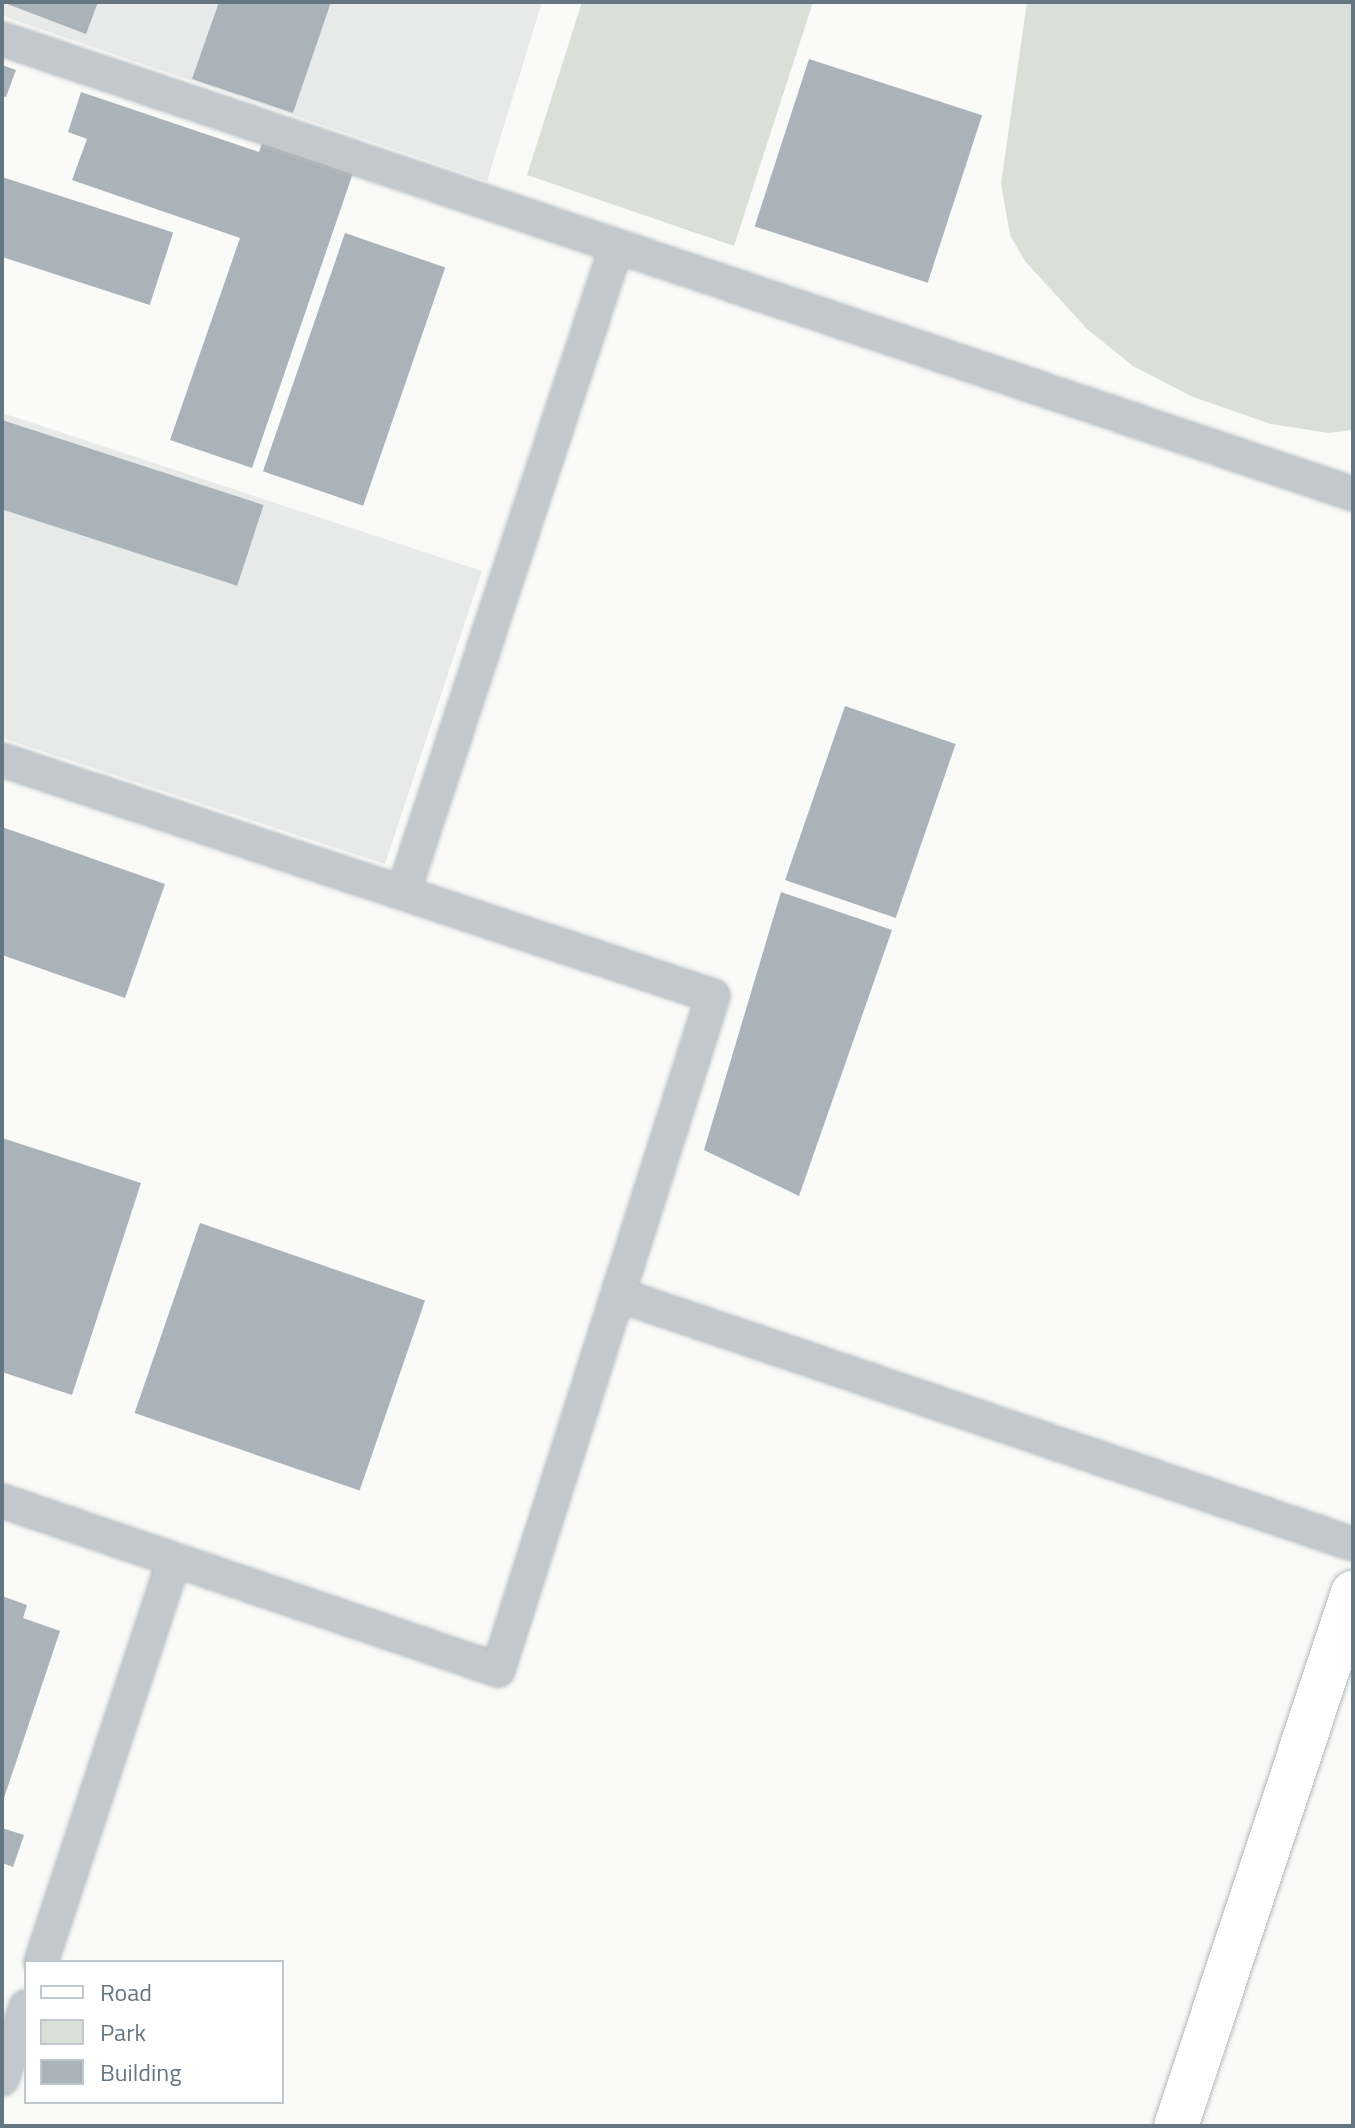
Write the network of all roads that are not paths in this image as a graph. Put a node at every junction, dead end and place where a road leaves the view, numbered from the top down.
1 (2, 39) edge
2 (616, 248) junction
3 (1353, 494) edge
4 (2, 760) edge
5 (403, 893) junction
6 (619, 1295) junction
7 (2, 1501) edge
8 (1353, 1544) edge
9 (174, 1560) junction
10 (1353, 1593) edge
11 (42, 1960) edge
12 (24, 2013) edge
13 (2, 2079) edge
14 (1176, 2126) edge

1 - 2 street
2 - 3 street
2 - 5 street
4 - 5 street
5 - 6 street
6 - 8 street
6 - 9 street
7 - 9 street
9 - 11 street
10 - 14 street
12 - 13 street

